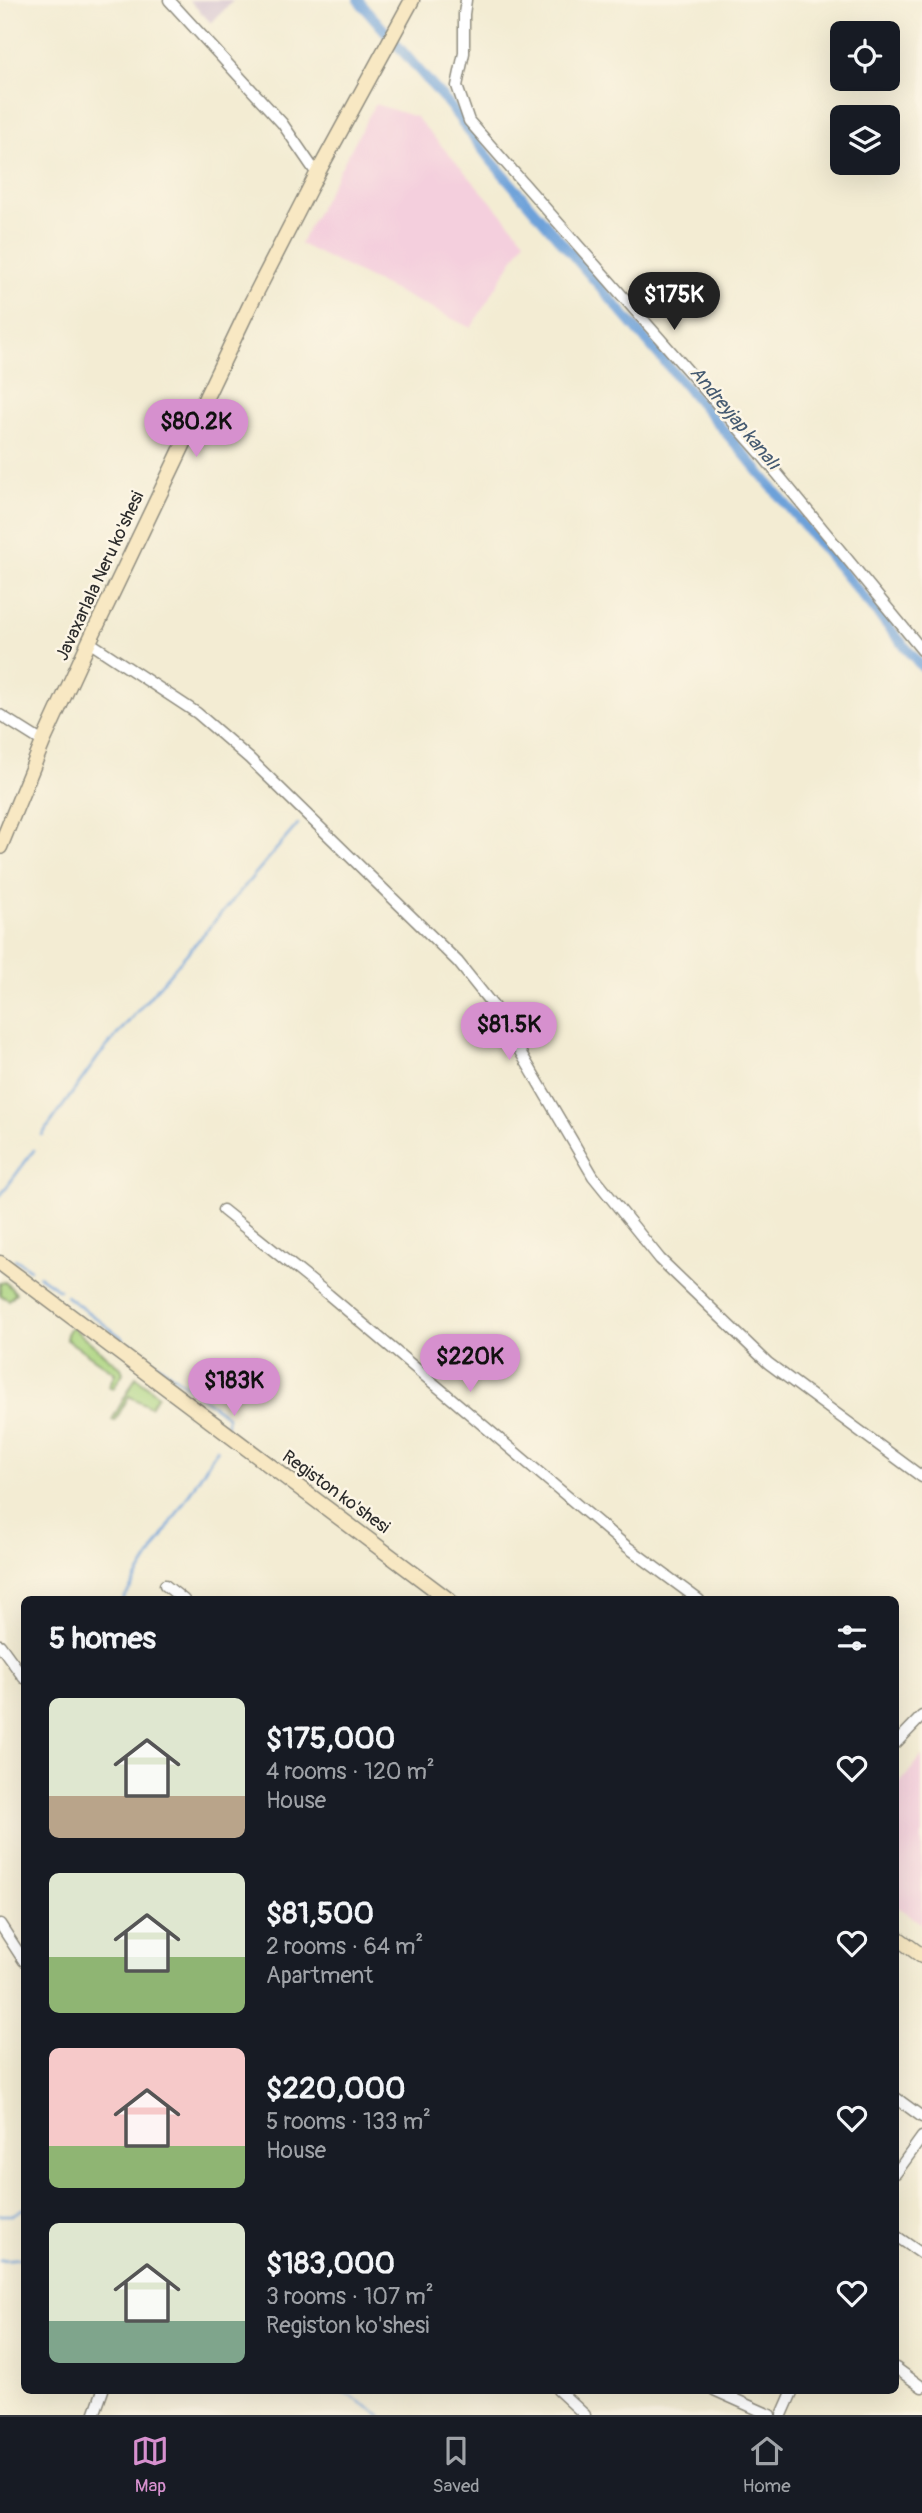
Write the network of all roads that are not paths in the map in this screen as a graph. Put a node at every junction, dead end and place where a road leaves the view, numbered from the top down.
1 (169, 0) edge
2 (412, 0) edge
3 (466, 0) edge
4 (317, 174) junction
5 (89, 642) junction
6 (922, 650) edge
7 (0, 715) edge
8 (43, 742) junction
9 (0, 847) edge
10 (223, 1210) dead end
11 (0, 1264) edge
12 (922, 1477) edge
13 (165, 1585) dead end
14 (179, 1596) edge
15 (444, 1596) edge
16 (694, 1596) edge
17 (0, 1645) edge
18 (21, 1674) edge
19 (922, 1716) edge
20 (899, 1740) edge
21 (0, 1924) edge
22 (899, 1939) edge
23 (21, 1956) edge
24 (922, 1956) edge
25 (899, 2100) edge
26 (922, 2117) edge
27 (922, 2137) edge
28 (899, 2170) edge
29 (899, 2238) edge
30 (922, 2254) edge
31 (899, 2370) edge
32 (922, 2387) edge
33 (102, 2394) edge
34 (564, 2394) edge
35 (723, 2394) edge
36 (791, 2394) edge
37 (94, 2415) edge
38 (585, 2415) edge
39 (770, 2415) edge
40 (782, 2415) edge

1 - 4 street
2 - 4 street, Javaxarlala Neru ko'shesi
3 - 6 street
4 - 5 street, Javaxarlala Neru ko'shesi
5 - 8 street, Javaxarlala Neru ko'shesi
5 - 12 street
7 - 8 street
8 - 9 street, Javaxarlala Neru ko'shesi
10 - 16 street
11 - 15 street, Registon ko'shesi
13 - 14 street
17 - 18 street
19 - 20 street
21 - 23 street
22 - 24 street
25 - 26 street
27 - 28 street
29 - 30 street
31 - 32 street
33 - 37 street
34 - 38 street
35 - 39 street
36 - 40 street

